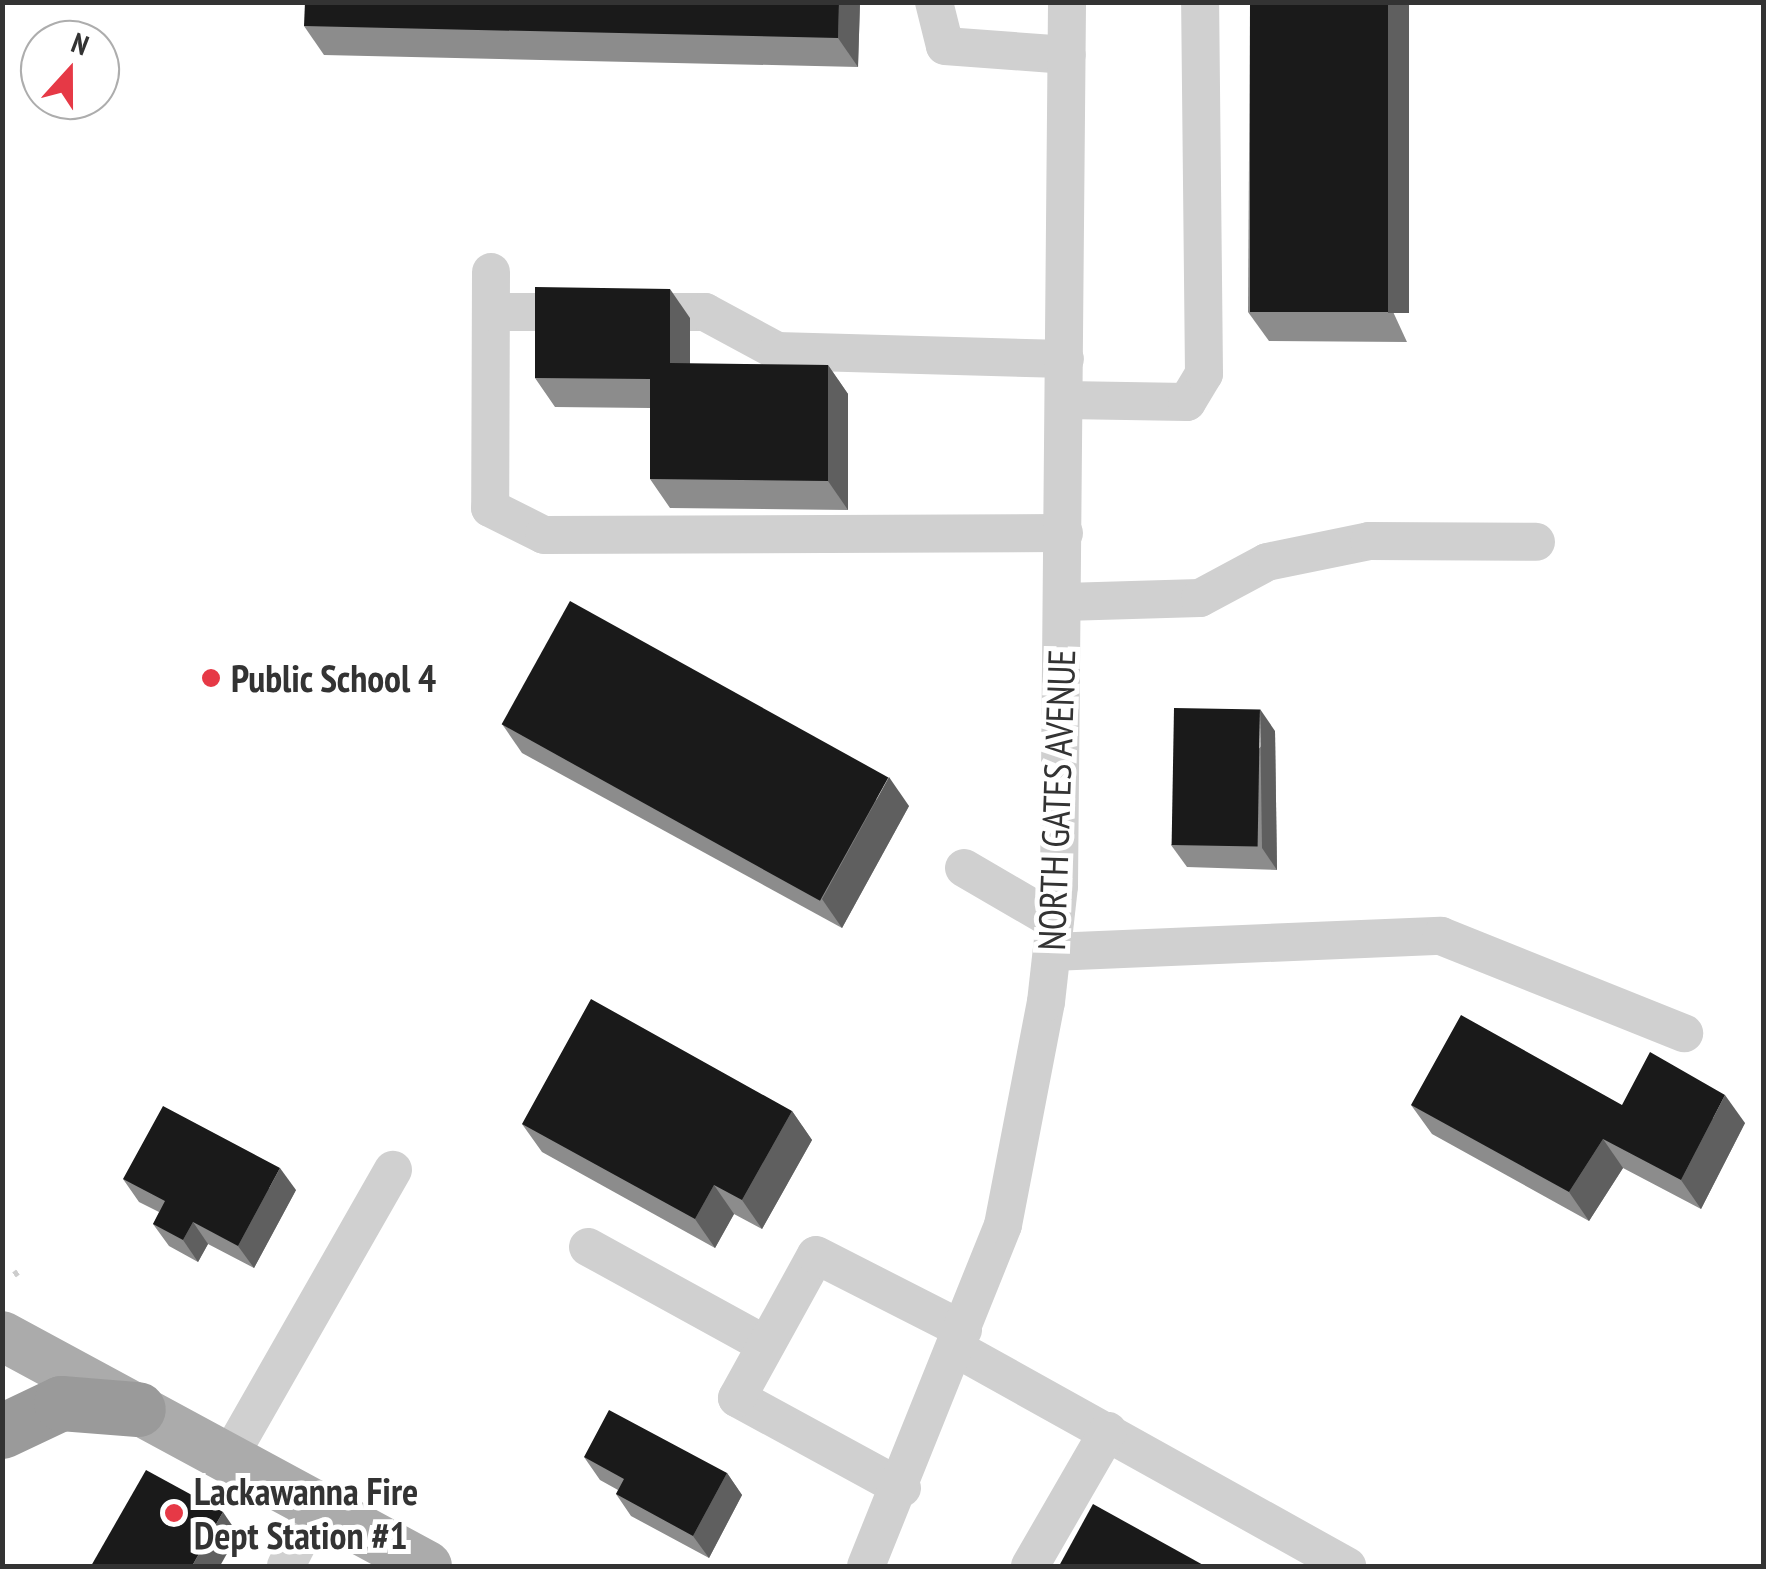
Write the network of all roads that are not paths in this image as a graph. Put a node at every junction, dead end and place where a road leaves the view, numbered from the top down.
1 (934, 2) edge
2 (1068, 2) edge
3 (1200, 2) edge
4 (1067, 55) junction
5 (491, 272) dead end
6 (491, 312) junction
7 (1066, 358) junction
8 (1066, 400) junction
9 (1064, 533) junction
10 (1536, 542) dead end
11 (1064, 602) junction
12 (964, 868) dead end
13 (1053, 936) junction
14 (1684, 1034) dead end
15 (392, 1170) dead end
16 (588, 1247) dead end
17 (2, 1336) edge
18 (959, 1339) junction
19 (766, 1345) junction
20 (138, 1410) junction
21 (2, 1431) edge
22 (1108, 1432) junction
23 (228, 1459) junction
24 (902, 1488) junction
25 (316, 1507) junction
26 (286, 1566) edge
27 (427, 1566) edge
28 (866, 1566) edge
29 (1030, 1566) edge
30 (1347, 1566) edge

1 - 4 street
2 - 4 street, NORTH GATES AVENUE
3 - 8 street
4 - 7 street, NORTH GATES AVENUE
5 - 6 street
6 - 7 street
6 - 9 street
7 - 8 street, NORTH GATES AVENUE
8 - 9 street, NORTH GATES AVENUE
9 - 11 street, NORTH GATES AVENUE
10 - 11 street
11 - 13 street, NORTH GATES AVENUE
12 - 13 street
13 - 14 street
13 - 18 street, NORTH GATES AVENUE
15 - 23 street
16 - 19 street
17 - 20 main road
18 - 19 street
18 - 22 street
18 - 24 street, NORTH GATES AVENUE
19 - 24 street
20 - 21 highway
20 - 23 main road
22 - 29 street
22 - 30 street
23 - 25 main road
24 - 28 street, NORTH GATES AVENUE
25 - 26 street
25 - 27 main road

